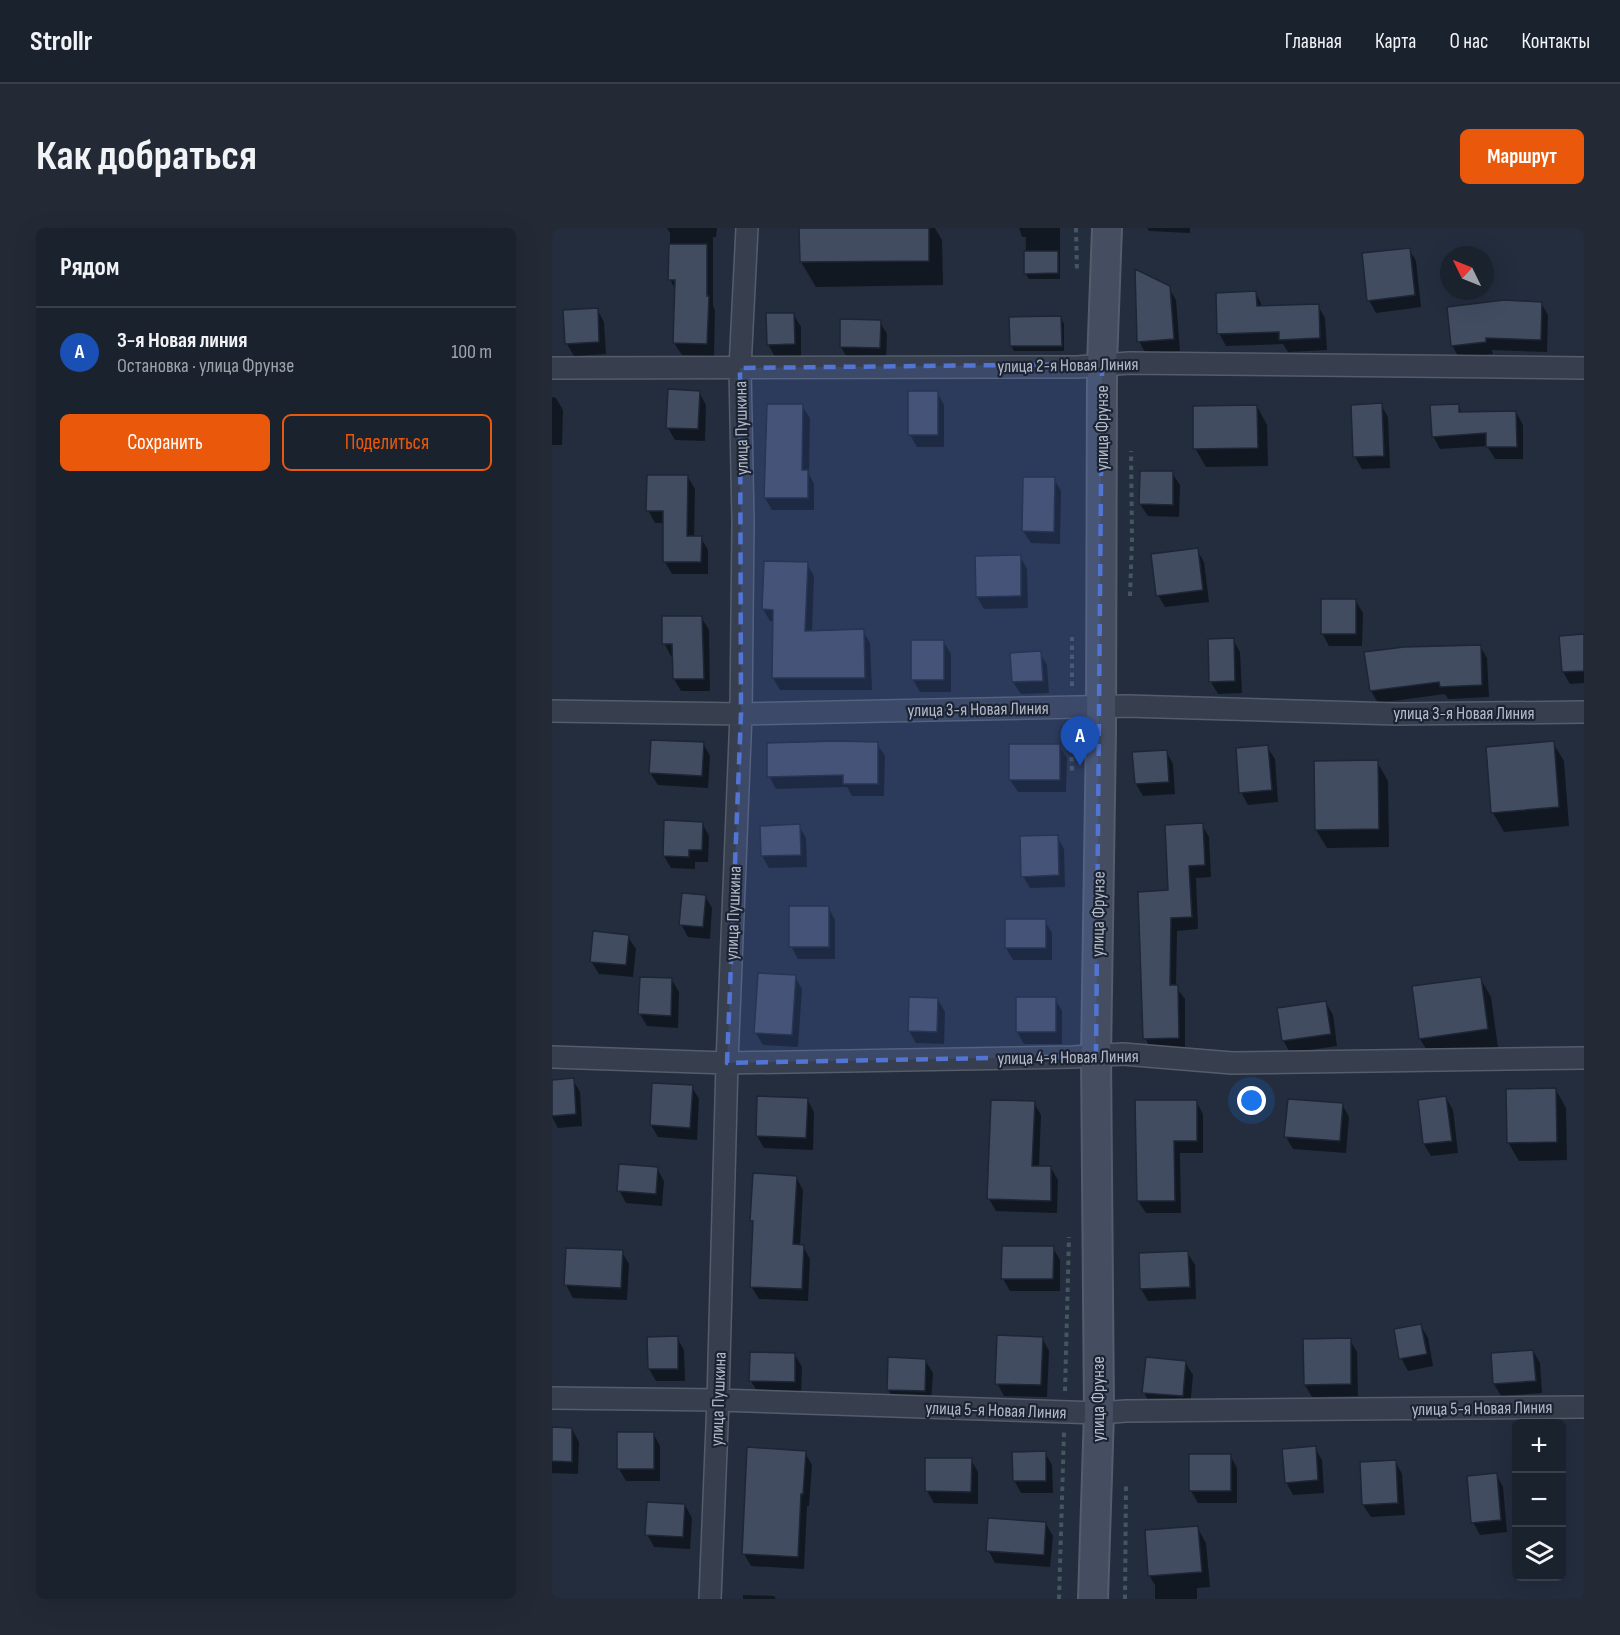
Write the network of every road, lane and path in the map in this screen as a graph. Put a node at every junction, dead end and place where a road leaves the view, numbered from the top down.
1 (747, 228) edge
2 (1107, 228) edge
3 (1102, 364) junction
4 (552, 368) edge
5 (740, 368) junction
6 (1584, 368) edge
7 (1101, 707) junction
8 (552, 711) edge
9 (1584, 712) edge
10 (741, 714) junction
11 (1096, 1056) junction
12 (552, 1057) edge
13 (1584, 1058) edge
14 (727, 1063) junction
15 (552, 1398) edge
16 (718, 1400) junction
17 (1584, 1407) edge
18 (1099, 1413) junction
19 (710, 1599) edge
20 (1093, 1599) edge

1 - 5 street, улица Пушкина
2 - 3 main road, улица Фрунзе
3 - 5 street, улица 2-я Новая Линия
3 - 6 street, улица 2-я Новая Линия
3 - 7 main road, улица Фрунзе
4 - 5 street, улица 2-я Новая Линия
5 - 10 street, улица Пушкина
7 - 9 street, улица 3-я Новая Линия
7 - 10 street, улица 3-я Новая Линия
7 - 11 main road, улица Фрунзе
8 - 10 street, улица 3-я Новая Линия
10 - 14 street, улица Пушкина
11 - 13 street, улица 4-я Новая Линия
11 - 14 street, улица 4-я Новая Линия
11 - 18 main road, улица Фрунзе
12 - 14 street, улица 4-я Новая Линия
14 - 16 street, улица Пушкина
15 - 16 street, улица 5-я Новая Линия
16 - 18 street, улица 5-я Новая Линия
16 - 19 street, улица Пушкина
17 - 18 street, улица 5-я Новая Линия
18 - 20 main road, улица Фрунзе

